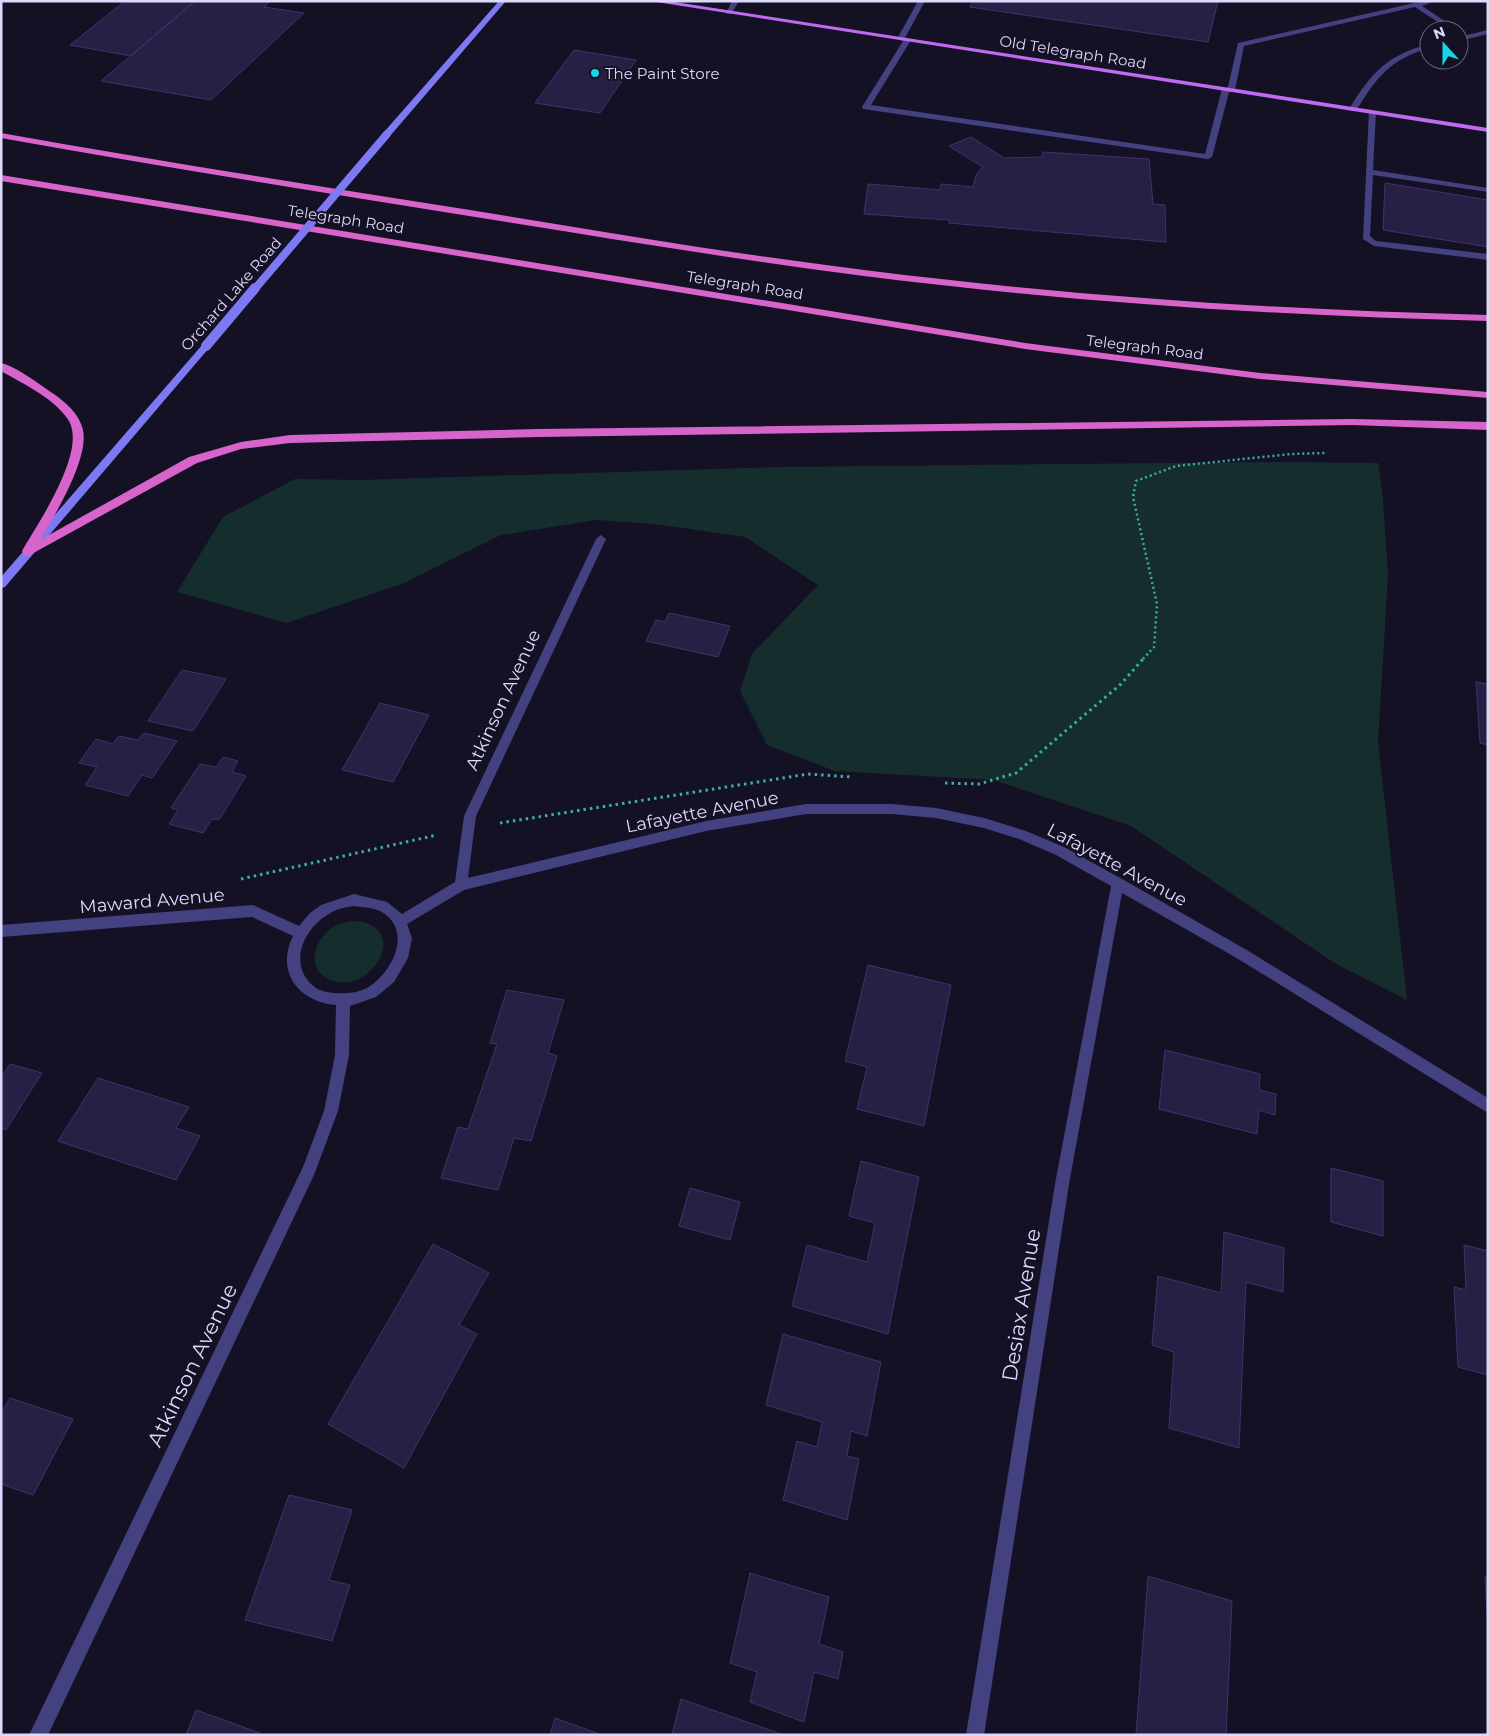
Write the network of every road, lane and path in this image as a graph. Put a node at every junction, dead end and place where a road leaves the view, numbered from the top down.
1 (503, 1) edge
2 (653, 1) edge
3 (736, 1) edge
4 (922, 1) edge
5 (1432, 1) edge
6 (1416, 5) junction
7 (729, 13) junction
8 (1439, 20) edge
9 (1488, 32) edge
10 (1469, 37) edge
11 (904, 40) junction
12 (1419, 49) edge
13 (1228, 90) junction
14 (1353, 109) junction
15 (1372, 112) junction
16 (1488, 130) edge
17 (1, 135) edge
18 (1370, 172) junction
19 (1, 178) edge
20 (1488, 190) edge
21 (1488, 257) edge
22 (1488, 318) edge
23 (1, 366) edge
24 (1488, 395) edge
25 (1488, 426) edge
26 (1330, 453) dead end
27 (601, 539) dead end
28 (28, 552) junction
29 (1, 584) edge
30 (857, 777) dead end
31 (943, 783) dead end
32 (467, 829) junction
33 (239, 880) dead end
34 (1118, 883) junction
35 (461, 885) junction
36 (401, 921) junction
37 (1, 931) edge
38 (301, 933) junction
39 (343, 1001) junction
40 (1488, 1106) edge
41 (38, 1735) edge
42 (975, 1735) edge

1 - 28 main road, Orchard Lake Road, bridge
2 - 7 main road, Old Telegraph Road
3 - 7 street
4 - 11 street
5 - 6 street
6 - 8 street
6 - 13 street
7 - 11 main road, Old Telegraph Road
9 - 10 street
11 - 13 main road, Old Telegraph Road
11 - 13 street
12 - 14 street
13 - 14 main road, Old Telegraph Road
14 - 15 main road, Old Telegraph Road
15 - 16 main road, Old Telegraph Road
15 - 18 street
17 - 22 highway, Telegraph Road
18 - 20 street
18 - 21 street
19 - 24 highway, Telegraph Road
23 - 28 highway
25 - 28 highway
26 - 31 path
27 - 32 street, Atkinson Avenue
28 - 29 main road, Orchard Lake Road
30 - 32 path
32 - 33 path
32 - 35 street, Atkinson Avenue
34 - 35 street, Lafayette Avenue
34 - 40 street, Lafayette Avenue
34 - 42 street, Desiax Avenue
35 - 36 street, Lafayette Avenue
36 - 38 street
36 - 39 street
37 - 38 street, Maward Avenue
38 - 39 street
39 - 41 street, Atkinson Avenue

